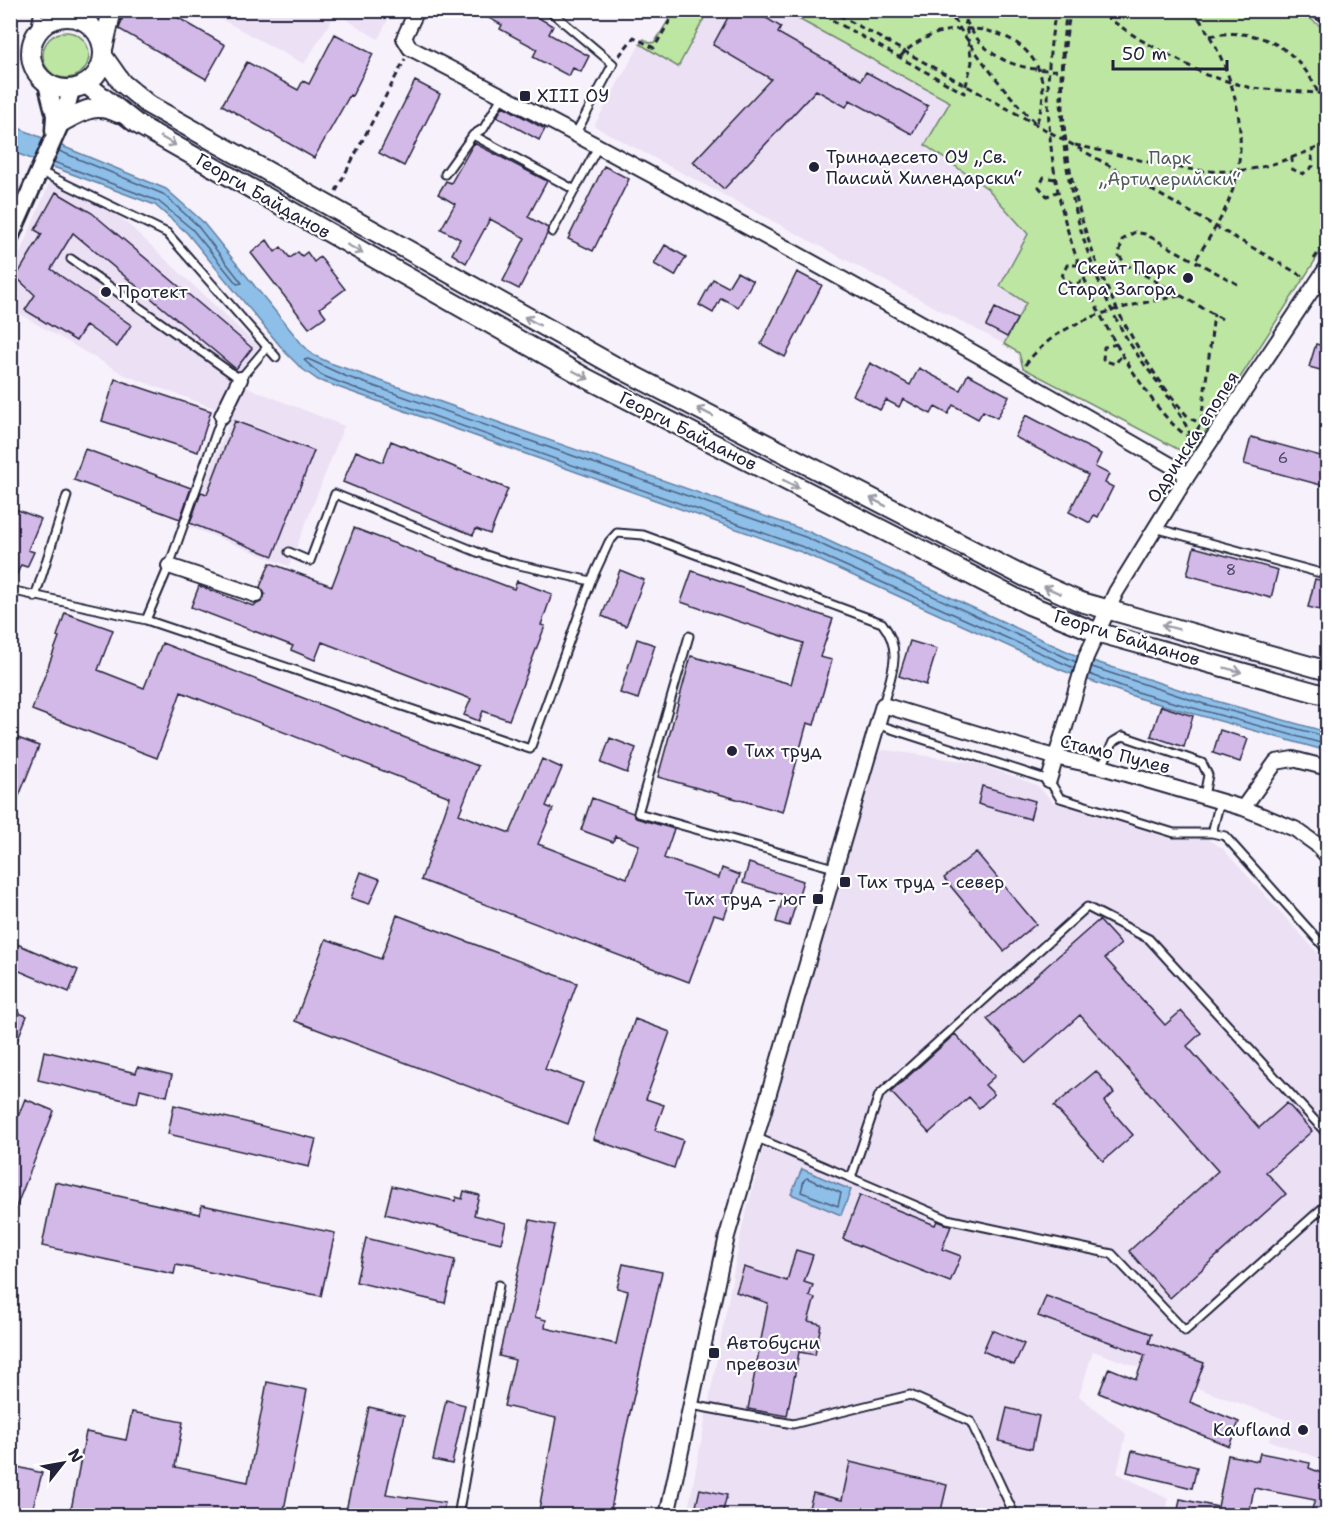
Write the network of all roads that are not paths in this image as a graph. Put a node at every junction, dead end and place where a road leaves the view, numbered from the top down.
1 (39, 10) edge
2 (112, 10) edge
3 (417, 10) edge
4 (549, 10) edge
5 (1320, 10) edge
6 (58, 14) edge
7 (1328, 15) edge
8 (89, 17) edge
9 (34, 36) junction
10 (103, 53) junction
11 (47, 84) junction
12 (79, 87) junction
13 (503, 95) junction
14 (130, 119) junction
15 (58, 128) junction
16 (576, 133) junction
17 (474, 135) junction
18 (599, 145) junction
19 (39, 171) junction
20 (445, 174) dead end
21 (575, 190) junction
22 (552, 232) dead end
23 (10, 237) edge
24 (71, 259) dead end
25 (1328, 266) edge
26 (268, 346) junction
27 (276, 357) dead end
28 (240, 379) junction
29 (222, 416) joint
30 (1188, 475) junction
31 (68, 496) dead end
32 (1155, 528) junction
33 (289, 552) dead end
34 (169, 566) junction
35 (1328, 575) edge
36 (591, 581) junction
37 (10, 590) edge
38 (256, 595) dead end
39 (35, 597) junction
40 (1107, 610) junction
41 (146, 620) junction
42 (1096, 632) junction
43 (689, 636) dead end
44 (1328, 671) edge
45 (1328, 696) edge
46 (883, 705) junction
47 (876, 724) junction
48 (1054, 757) junction
49 (1102, 767) junction
50 (1328, 768) edge
51 (1049, 780) junction
52 (1204, 796) junction
53 (1220, 801) junction
54 (1243, 808) junction
55 (1212, 833) junction
56 (1328, 857) edge
57 (834, 868) junction
58 (1328, 951) edge
59 (1328, 1135) edge
60 (756, 1137) junction
61 (851, 1178) junction
62 (1328, 1203) edge
63 (500, 1285) dead end
64 (691, 1405) junction
65 (458, 1515) edge
66 (667, 1515) edge
67 (1015, 1515) edge

1 - 9 lane
2 - 10 main road
3 - 13 street
4 - 16 lane
5 - 7 street
6 - 8 main road
6 - 9 main road
8 - 10 main road
9 - 11 main road
10 - 12 main road
40 -> 10 main road, Георги Байданов
11 - 12 main road
11 - 15 street
12 - 14 main road, Георги Байданов
12 - 15 street
13 - 16 street
13 - 17 lane
14 - 15 main road
14 -> 42 main road, Георги Байданов
15 - 19 street
16 - 18 street
17 - 20 lane
17 - 21 lane
18 - 21 lane
18 - 30 street
19 - 23 street
19 - 26 lane
21 - 22 lane
24 - 28 lane
25 - 30 street, Одринска епопея
26 - 27 lane
26 - 28 lane
28 - 29 street
29 - 34 lane
30 - 32 street, Одринска епопея
31 - 39 lane
32 - 35 lane
32 - 40 street, Одринска епопея
33 - 36 lane
34 - 38 street
34 - 41 lane
36 - 41 lane
36 - 46 lane
37 - 39 lane
39 - 41 lane
40 - 42 street, Одринска епопея
44 -> 40 main road, Георги Байданов
42 -> 45 main road, Георги Байданов
42 - 48 street, Одринска епопея
43 - 57 lane
46 - 47 street
46 - 48 street, Стамо Пулев
47 - 51 lane
47 - 57 street
48 - 49 street, Стамо Пулев
48 - 51 street, Одринска епопея
49 - 52 street, Стамо Пулев
49 - 52 lane
50 - 54 street
51 - 55 lane
52 - 53 street, Стамо Пулев
53 - 54 street, Стамо Пулев
53 - 55 lane
54 - 56 street, Стамо Пулев
55 - 58 lane
57 - 60 street
59 - 61 lane
60 - 61 lane
60 - 64 street
61 - 62 lane
63 - 65 lane
64 - 66 street
64 - 67 lane

